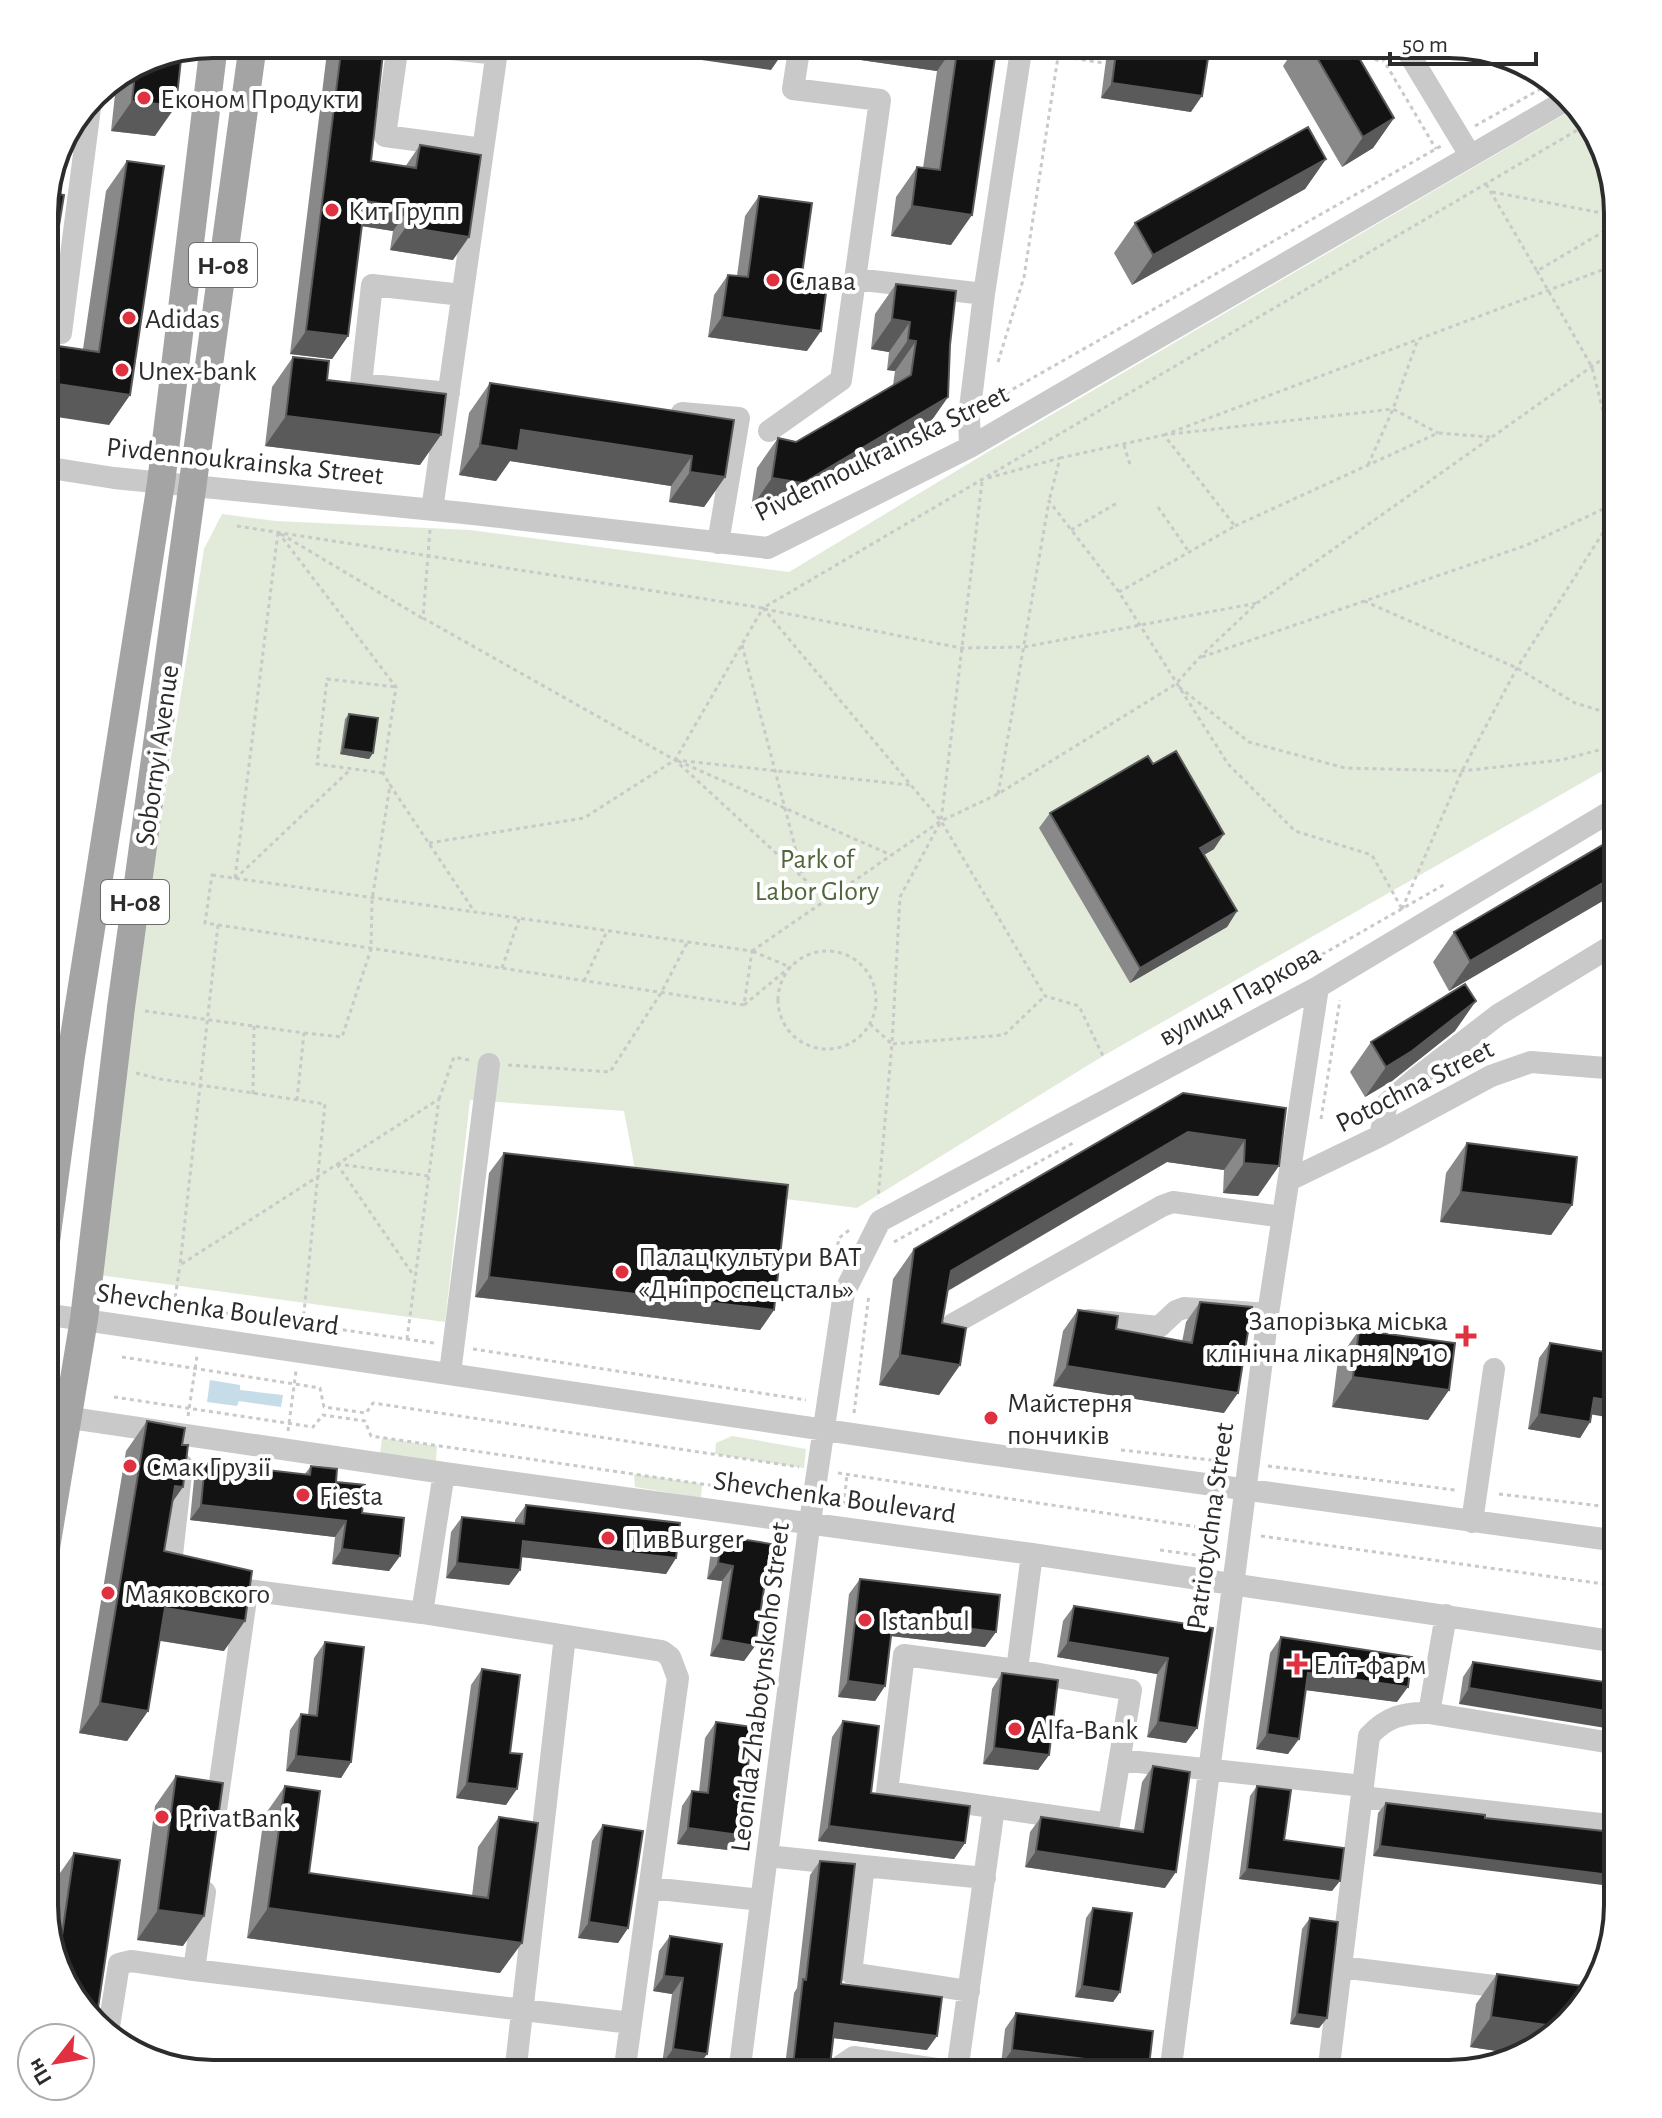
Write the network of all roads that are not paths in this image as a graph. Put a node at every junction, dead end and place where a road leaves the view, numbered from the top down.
1 (212, 58) edge
2 (251, 58) edge
3 (396, 58) edge
4 (497, 58) edge
5 (798, 58) edge
6 (1020, 58) edge
7 (1411, 58) edge
8 (1558, 103) edge
9 (88, 120) edge
10 (1464, 145) junction
11 (483, 149) junction
12 (855, 279) junction
13 (984, 294) junction
14 (462, 295) junction
15 (58, 333) edge
16 (449, 393) junction
17 (682, 413) edge
18 (769, 431) dead end
19 (970, 447) junction
20 (58, 469) edge
21 (161, 483) junction
22 (192, 487) junction
23 (432, 510) junction
24 (718, 543) junction
25 (1604, 815) edge
26 (1604, 951) edge
27 (1318, 987) junction
28 (489, 1064) road end
29 (1604, 1068) edge
30 (1380, 1136) junction
31 (58, 1158) edge
32 (1289, 1180) junction
33 (1283, 1217) junction
34 (869, 1222) joint
35 (1268, 1314) junction
36 (58, 1316) edge
37 (84, 1319) junction
38 (1080, 1319) edge
39 (953, 1324) edge
40 (1494, 1369) dead end
41 (450, 1373) junction
42 (58, 1406) edge
43 (58, 1416) edge
44 (824, 1428) junction
45 (185, 1435) junction
46 (444, 1473) junction
47 (1244, 1491) junction
48 (812, 1511) junction
49 (1472, 1522) junction
50 (1604, 1539) edge
51 (1032, 1554) junction
52 (202, 1581) edge
53 (1232, 1584) junction
54 (422, 1613) junction
55 (1446, 1615) junction
56 (565, 1636) junction
57 (1604, 1640) edge
58 (1017, 1670) junction
59 (1429, 1713) junction
60 (1604, 1742) edge
61 (1120, 1760) junction
62 (1208, 1771) junction
63 (1362, 1791) junction
64 (994, 1808) junction
65 (1604, 1824) edge
66 (214, 1827) edge
67 (767, 1856) junction
68 (864, 1866) junction
69 (207, 1875) edge
70 (985, 1878) junction
71 (650, 1888) junction
72 (761, 1900) junction
73 (1341, 1967) junction
74 (194, 1970) junction
75 (969, 1991) junction
76 (1546, 1993) edge
77 (523, 2011) junction
78 (110, 2021) edge
79 (631, 2023) junction
80 (517, 2060) edge
81 (626, 2060) edge
82 (741, 2060) edge
83 (850, 2060) edge
84 (875, 2060) edge
85 (966, 2060) edge
86 (1172, 2060) edge
87 (1330, 2060) edge

1 - 21 main road, Sobornyi Avenue / Н-08
2 - 22 main road, Sobornyi Avenue / Н-08
3 - 11 street
4 - 11 street
5 - 12 street
6 - 13 street
7 - 10 street
8 - 10 street, Pivdennoukrainska Street
9 - 15 street
10 - 19 street, Pivdennoukrainska Street
11 - 14 street
12 - 13 street
12 - 18 street
13 - 19 street
14 - 16 street
14 - 16 street
16 - 23 street
17 - 24 street
19 - 24 street, Pivdennoukrainska Street
20 - 21 street, Pivdennoukrainska Street
21 - 22 street, Pivdennoukrainska Street
21 - 31 main road, Sobornyi Avenue / Н-08
22 - 23 street, Pivdennoukrainska Street
22 - 37 main road, Sobornyi Avenue / Н-08
23 - 24 street, Pivdennoukrainska Street
25 - 27 street, вулиця Паркова
26 - 30 street
27 - 32 street, Patriotychna Street
27 - 34 street, вулиця Паркова
28 - 41 street
29 - 30 street, Potochna Street
30 - 32 street, Potochna Street
32 - 33 street, Patriotychna Street
33 - 35 street, Patriotychna Street
33 - 39 street
34 - 44 street, Leonida Zhabotynskoho Street
35 - 38 street
35 - 47 street, Patriotychna Street
36 - 37 street, Shevchenka Boulevard
37 - 41 street, Shevchenka Boulevard
37 - 42 main road, Sobornyi Avenue / Н-08
40 - 49 street
41 - 44 street, Shevchenka Boulevard
43 - 45 street, Shevchenka Boulevard
44 - 47 street, Shevchenka Boulevard
44 - 48 street, Leonida Zhabotynskoho Street
45 - 46 street, Shevchenka Boulevard
45 - 52 street
46 - 48 street, Shevchenka Boulevard
46 - 54 street
47 - 49 street, Shevchenka Boulevard
47 - 53 street, Patriotychna Street
48 - 51 street, Shevchenka Boulevard
48 - 67 street, Leonida Zhabotynskoho Street
49 - 50 street, Shevchenka Boulevard
51 - 53 street, Shevchenka Boulevard
51 - 58 street
53 - 55 street, Shevchenka Boulevard
53 - 62 street, Patriotychna Street
54 - 56 street
54 - 66 street
55 - 57 street, Shevchenka Boulevard
55 - 59 street
56 - 71 street
56 - 77 street
58 - 61 street
58 - 64 street
59 - 60 street
59 - 63 street
61 - 62 street
61 - 64 street
62 - 63 street
62 - 86 street, Patriotychna Street
63 - 65 street
63 - 73 street
64 - 70 street
67 - 68 street
67 - 72 street, Leonida Zhabotynskoho Street
68 - 70 street
68 - 75 street
69 - 74 street
70 - 75 street
71 - 72 street
71 - 79 street
72 - 82 street, Leonida Zhabotynskoho Street
73 - 76 street
73 - 87 street
74 - 77 street
74 - 78 street
75 - 85 street
77 - 79 street
77 - 80 street
79 - 81 street
83 - 84 street

